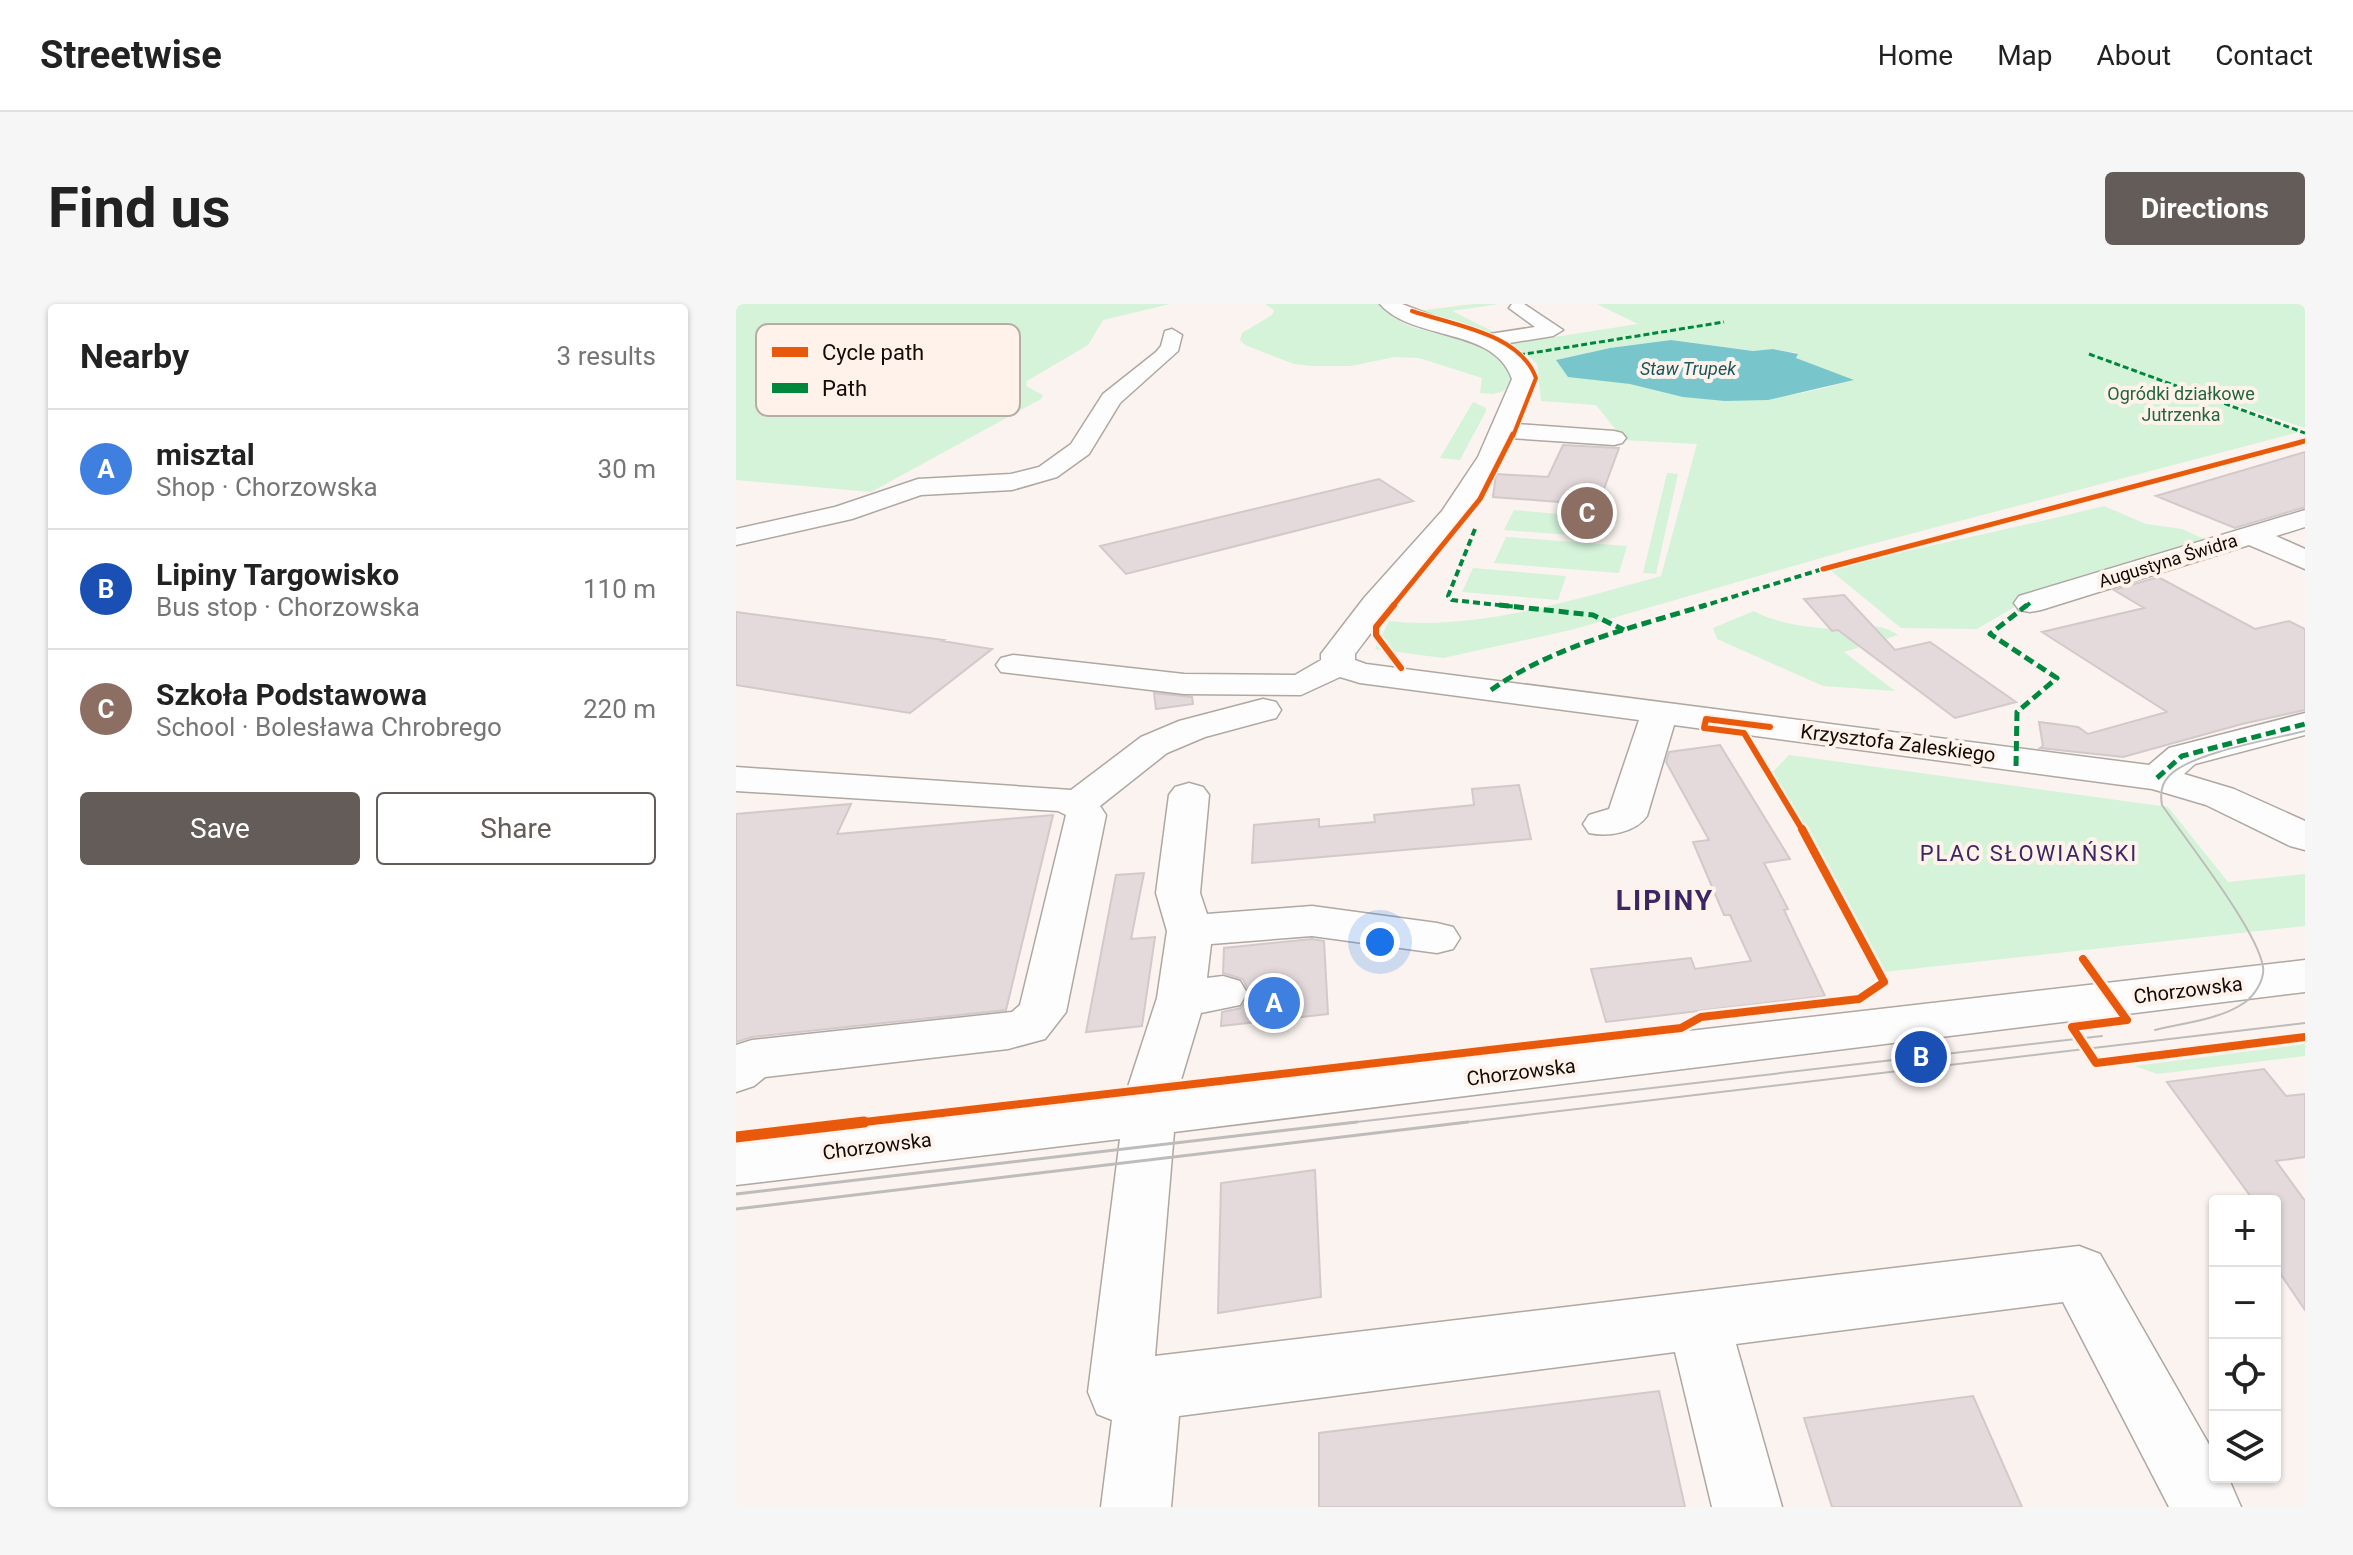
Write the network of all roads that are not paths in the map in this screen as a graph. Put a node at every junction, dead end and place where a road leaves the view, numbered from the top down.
1 (1460, 304) edge
2 (1395, 308) edge
3 (1518, 308) dead end
4 (1182, 330) dead end
5 (1481, 341) junction
6 (1503, 430) junction
7 (1614, 438) dead end
8 (2305, 518) edge
9 (2251, 535) junction
10 (736, 537) edge
11 (2305, 560) edge
12 (2030, 603) dead end
13 (1013, 665) dead end
14 (1338, 665) junction
15 (1263, 710) dead end
16 (1660, 712) junction
17 (2305, 724) edge
18 (2157, 778) junction
19 (736, 779) edge
20 (1189, 795) dead end
21 (1078, 804) junction
22 (1603, 824) dead end
23 (2305, 837) edge
24 (1190, 931) junction
25 (1437, 938) dead end
26 (2305, 976) edge
27 (736, 1072) edge
28 (1150, 1115) junction
29 (736, 1162) edge
30 (1699, 1322) junction
31 (1149, 1389) junction
32 (1136, 1507) edge
33 (1747, 1507) edge
34 (2206, 1507) edge

1 - 2 street
2 - 5 street
3 - 5 street
4 - 10 street
5 - 6 street
6 - 7 street
6 - 14 street
8 - 9 street, Augustyna Świdra
9 - 11 street
9 - 12 street, Augustyna Świdra
13 - 14 street
14 - 16 street, Krzysztofa Zaleskiego
15 - 21 street
16 - 18 street, Krzysztofa Zaleskiego
16 - 22 street
17 - 18 street
18 - 23 street, Krzysztofa Zaleskiego
19 - 21 street
20 - 24 street
21 - 27 street
24 - 25 street
24 - 28 street
26 - 28 street, Chorzowska
28 - 29 street, Chorzowska
28 - 31 street
30 - 31 street
30 - 33 street
30 - 34 street
31 - 32 street

